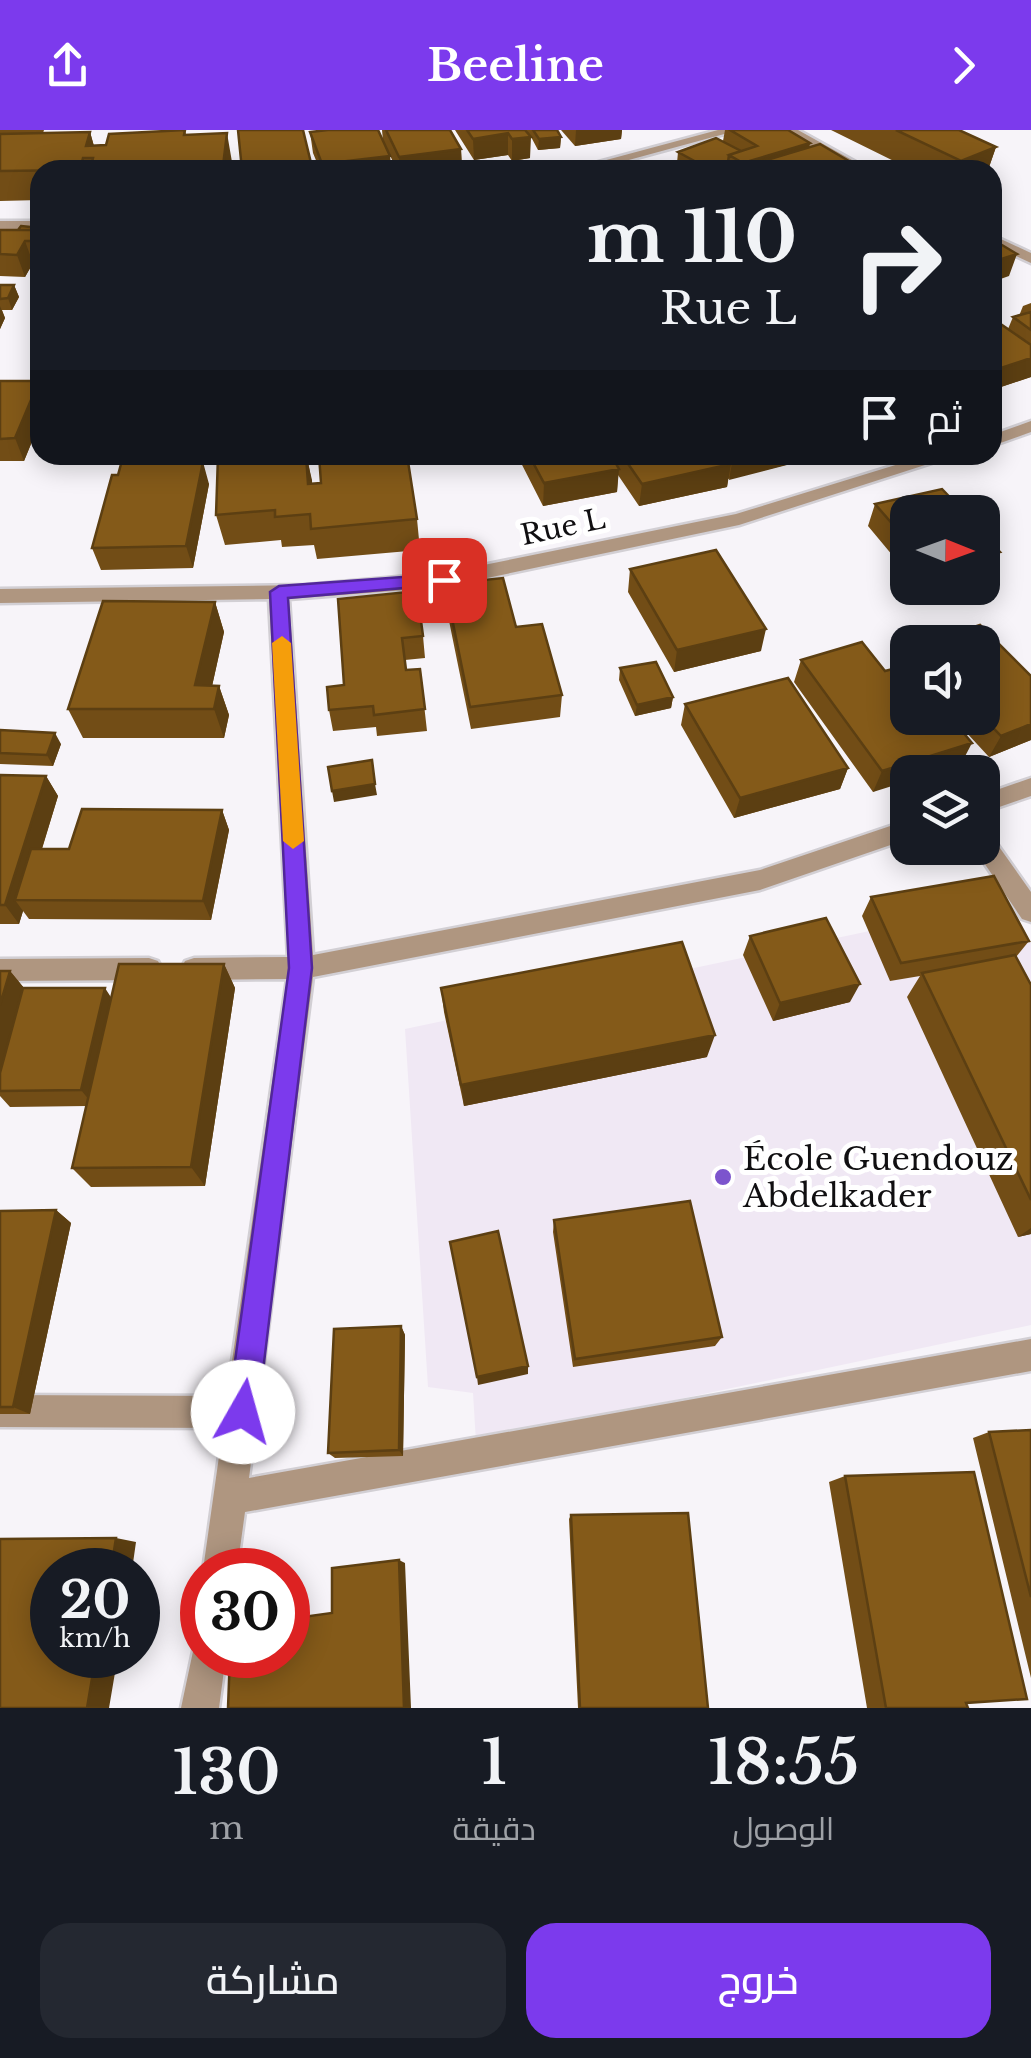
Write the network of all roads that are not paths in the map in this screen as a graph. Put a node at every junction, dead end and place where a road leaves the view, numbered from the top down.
1 (733, 130) edge
2 (788, 130) edge
3 (615, 160) edge
4 (844, 160) edge
5 (0, 225) edge
6 (30, 225) edge
7 (1002, 244) edge
8 (1031, 259) edge
9 (1031, 426) edge
10 (1002, 437) edge
11 (914, 465) edge
12 (279, 592) junction
13 (0, 596) edge
14 (1031, 788) edge
15 (1000, 798) edge
16 (890, 835) edge
17 (999, 865) edge
18 (1031, 912) edge
19 (301, 968) junction
20 (0, 970) edge
21 (1031, 1355) edge
22 (0, 1411) edge
23 (243, 1412) junction
24 (231, 1498) junction
25 (223, 1548) edge
26 (205, 1678) edge
27 (200, 1708) edge

1 - 3 street
2 - 4 street
5 - 6 street
7 - 8 street
9 - 10 street
11 - 12 street, Rue L
12 - 13 street, Rue L
12 - 19 street
14 - 15 street
16 - 19 street
17 - 18 street
19 - 20 street
19 - 23 street
21 - 24 street
22 - 23 street
23 - 24 street
24 - 25 street
26 - 27 street

